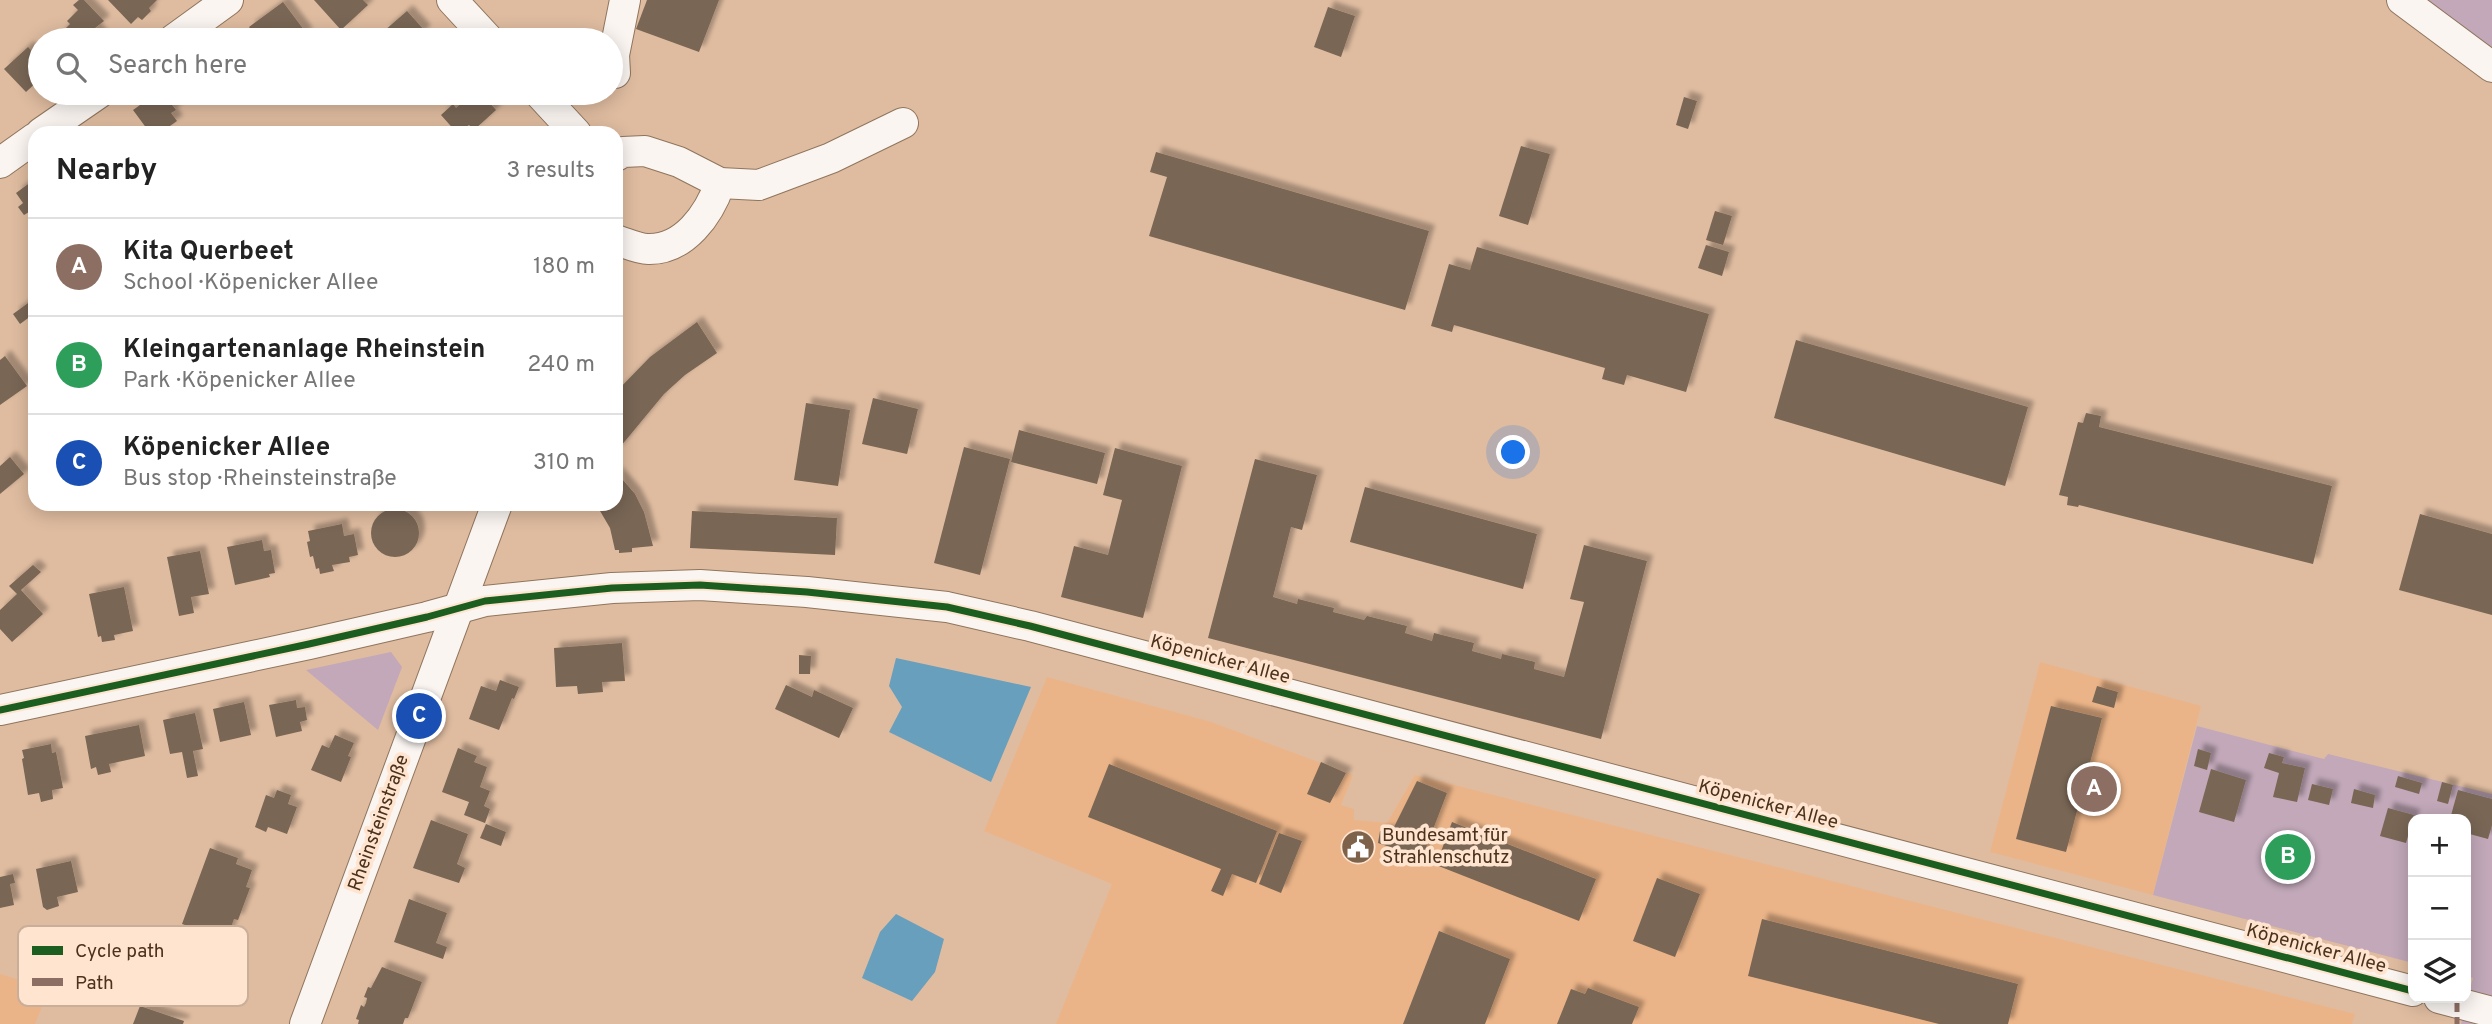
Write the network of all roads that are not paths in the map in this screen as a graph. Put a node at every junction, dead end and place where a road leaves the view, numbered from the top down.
1 (228, 0) edge
2 (452, 0) edge
3 (625, 0) edge
4 (2402, 0) edge
5 (190, 28) edge
6 (478, 28) edge
7 (619, 28) edge
8 (2492, 67) edge
9 (82, 105) edge
10 (550, 105) edge
11 (903, 123) dead end
12 (51, 126) edge
13 (570, 126) edge
14 (28, 143) edge
15 (623, 152) edge
16 (0, 163) edge
17 (720, 183) junction
18 (623, 242) edge
19 (494, 511) edge
20 (459, 609) junction
21 (0, 710) edge
22 (2408, 990) edge
23 (2458, 1003) edge
24 (2492, 1012) edge
25 (305, 1024) edge

1 - 5 street
2 - 6 street
3 - 7 street
4 - 8 street
9 - 12 street
10 - 13 street
11 - 17 street
14 - 16 street
15 - 17 street
17 - 18 street
19 - 20 street, Rheinsteinstraße
20 - 21 street, Köpenicker Allee
20 - 22 street, Köpenicker Allee
20 - 25 street, Rheinsteinstraße
23 - 24 street

